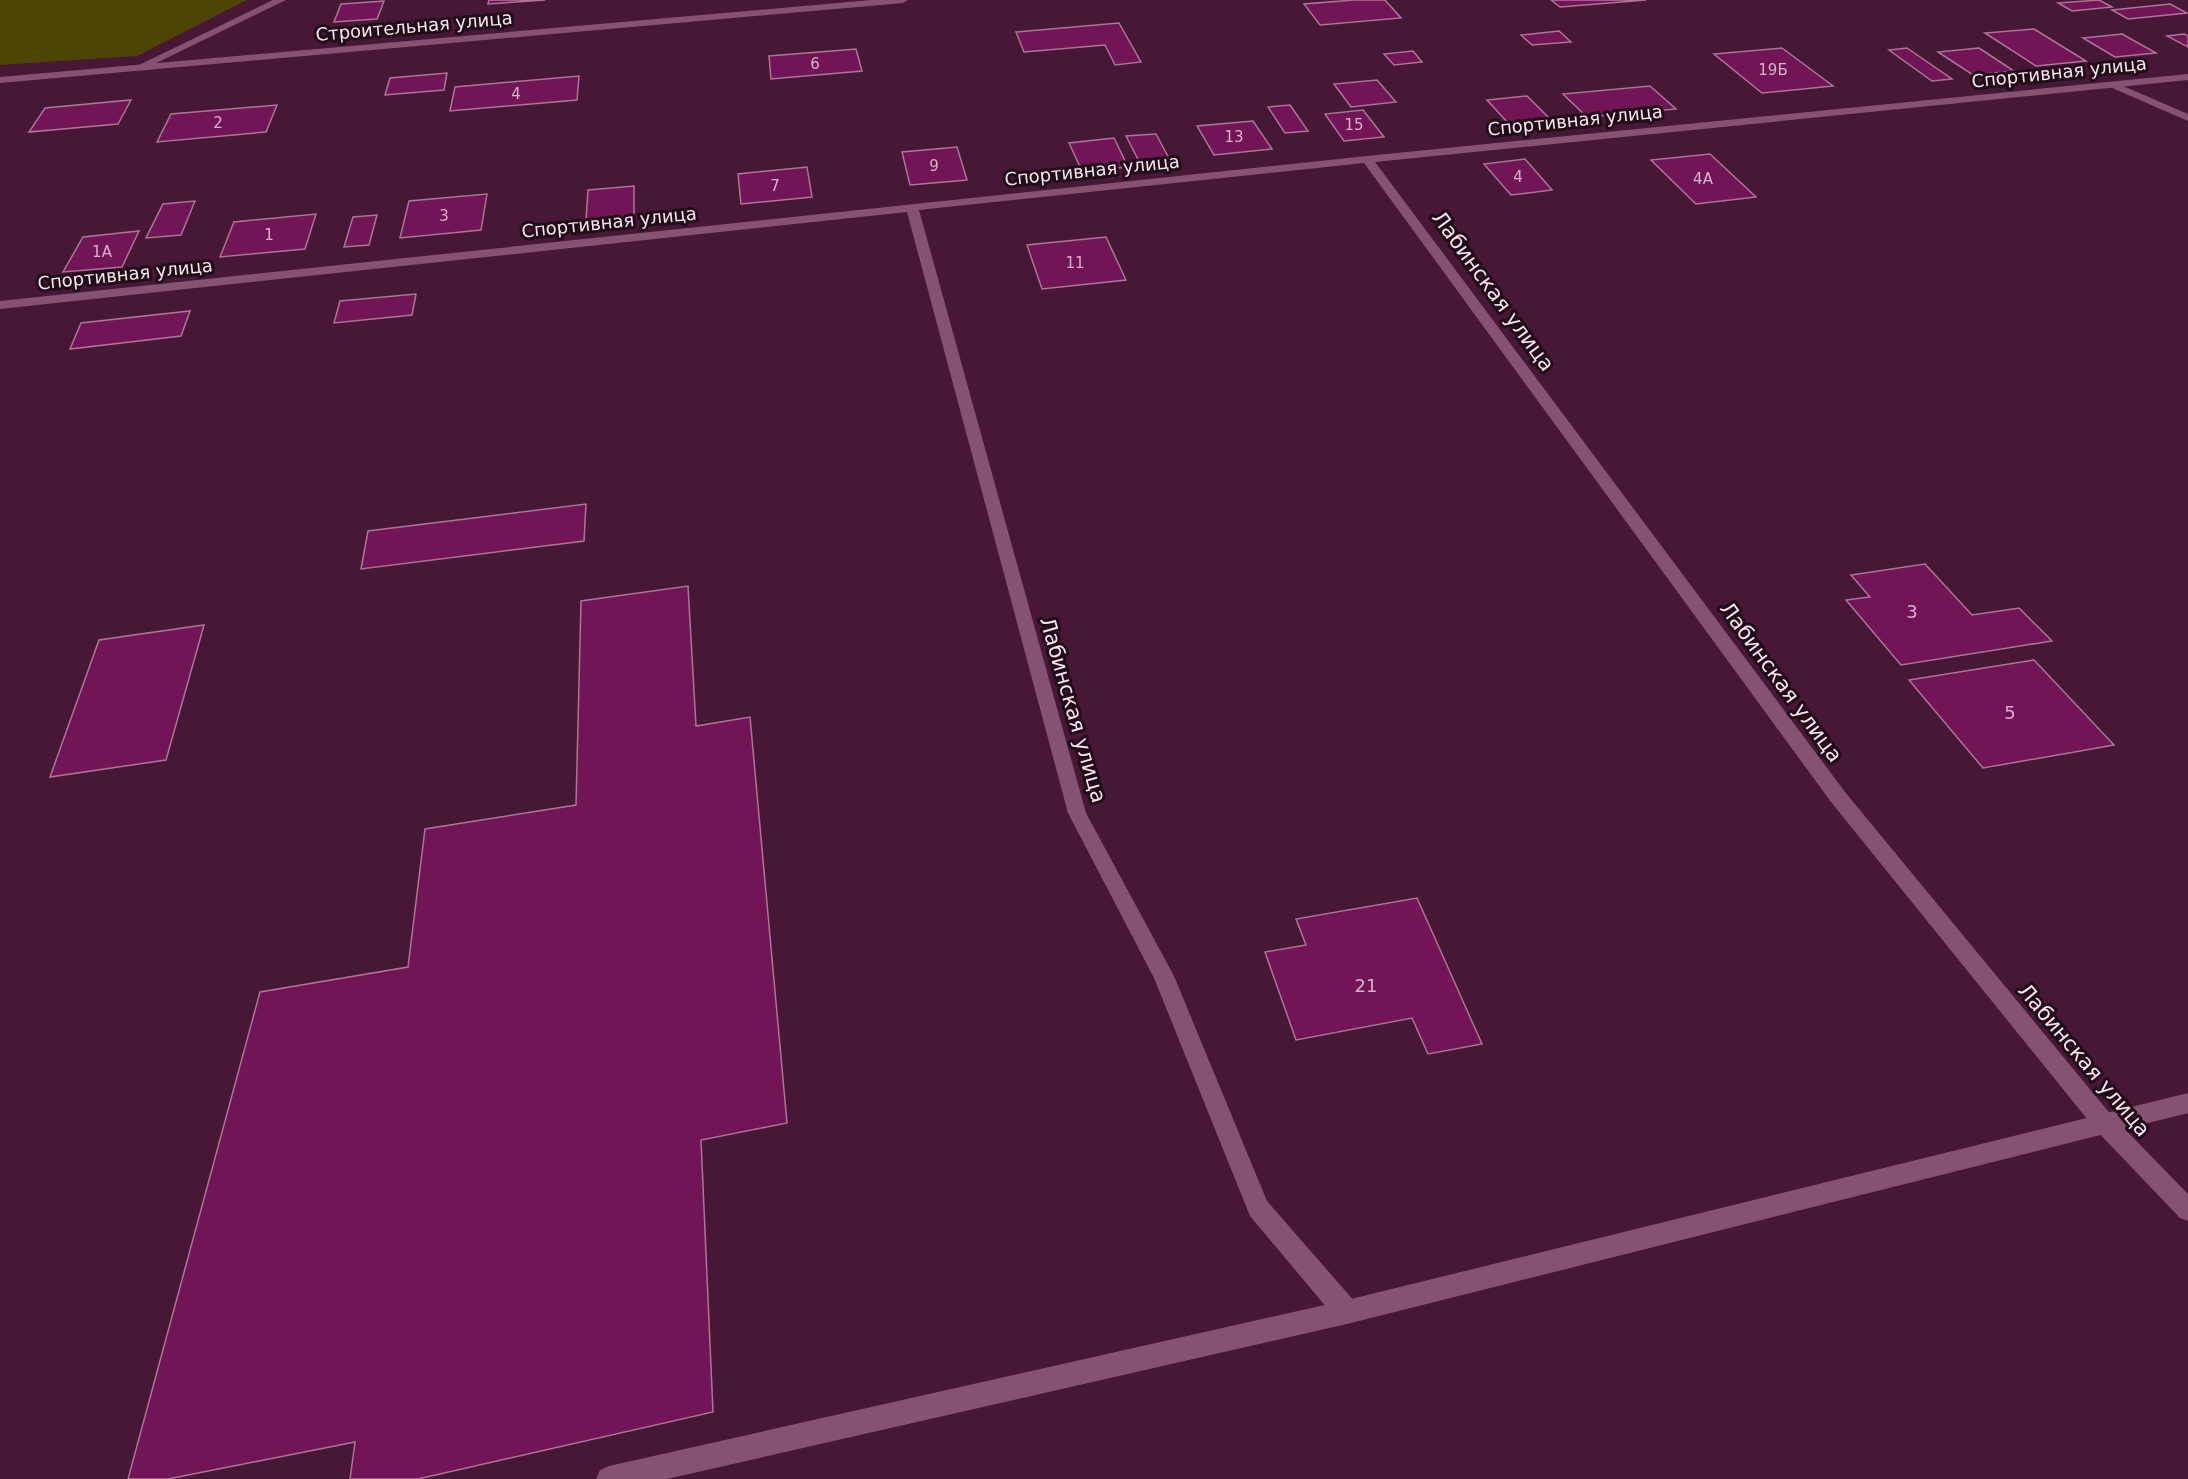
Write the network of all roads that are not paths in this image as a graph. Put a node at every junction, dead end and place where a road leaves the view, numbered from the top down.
1 (281, 0) edge
2 (903, 0) edge
3 (140, 67) junction
4 (2188, 77) edge
5 (0, 80) edge
6 (2114, 85) junction
7 (2188, 118) edge
8 (1367, 159) junction
9 (912, 208) junction
10 (0, 305) edge
11 (2188, 1103) edge
12 (2104, 1123) junction
13 (2188, 1210) edge
14 (1347, 1312) junction
15 (609, 1479) edge

1 - 3 street
2 - 3 street, Строительная улица
3 - 5 street, Строительная улица
4 - 6 street, Спортивная улица
6 - 7 street
6 - 8 street, Спортивная улица
8 - 9 street, Спортивная улица
8 - 12 street, Лабинская улица
9 - 10 street, Спортивная улица
9 - 14 street, Лабинская улица
11 - 12 street
12 - 13 street, Лабинская улица
12 - 14 street
14 - 15 street

